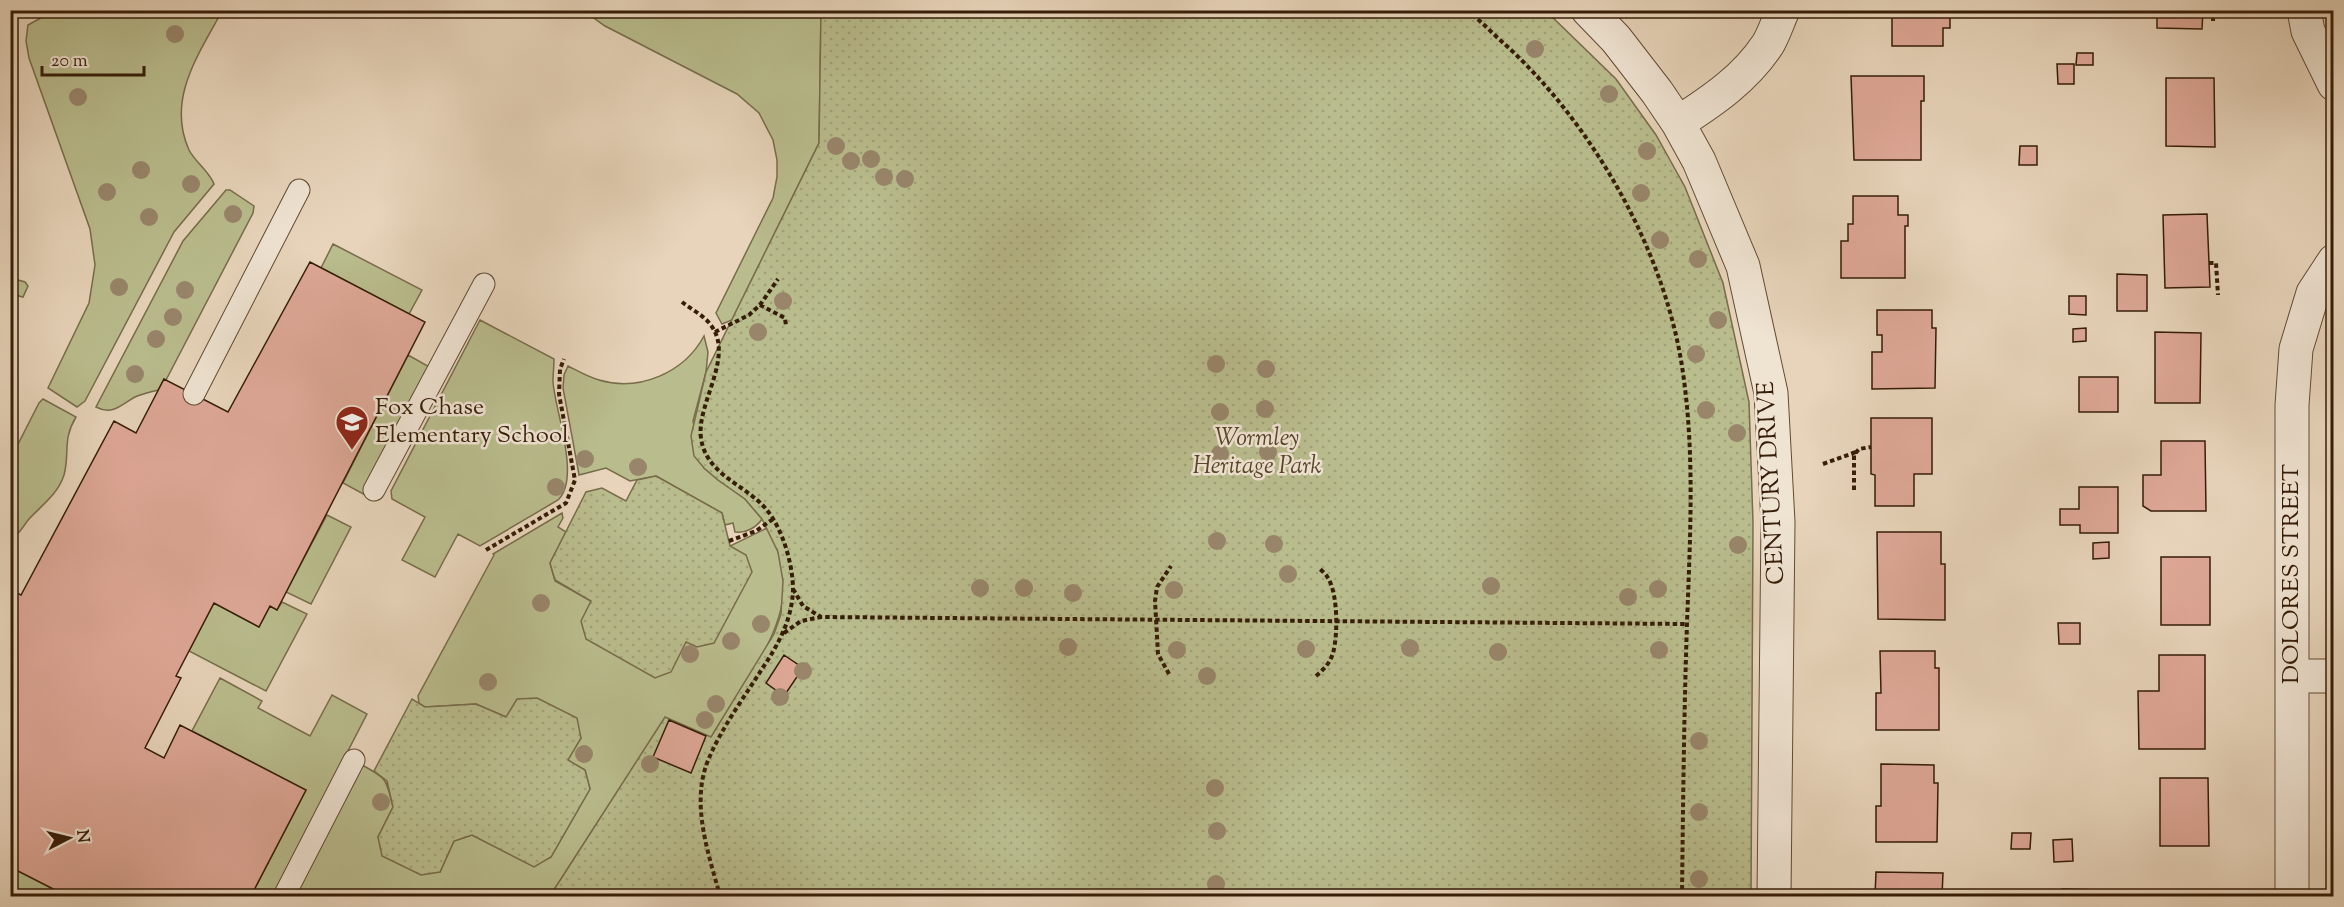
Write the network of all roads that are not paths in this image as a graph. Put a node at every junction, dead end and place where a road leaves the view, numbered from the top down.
1 (1588, 10) edge
2 (1784, 10) edge
3 (2304, 10) edge
4 (2334, 84) edge
5 (1678, 123) junction
6 (299, 190) dead end
7 (2334, 261) edge
8 (484, 284) dead end
9 (194, 394) dead end
10 (374, 490) dead end
11 (2292, 676) junction
12 (2334, 676) edge
13 (354, 760) dead end
14 (284, 897) edge
15 (1774, 897) edge
16 (2292, 897) edge

1 - 5 street, CENTURY DRIVE
2 - 5 street
3 - 4 street
5 - 15 street, CENTURY DRIVE
6 - 9 lane
7 - 11 street, DOLORES STREET
8 - 10 lane
11 - 12 street
11 - 16 street, DOLORES STREET
13 - 14 lane

